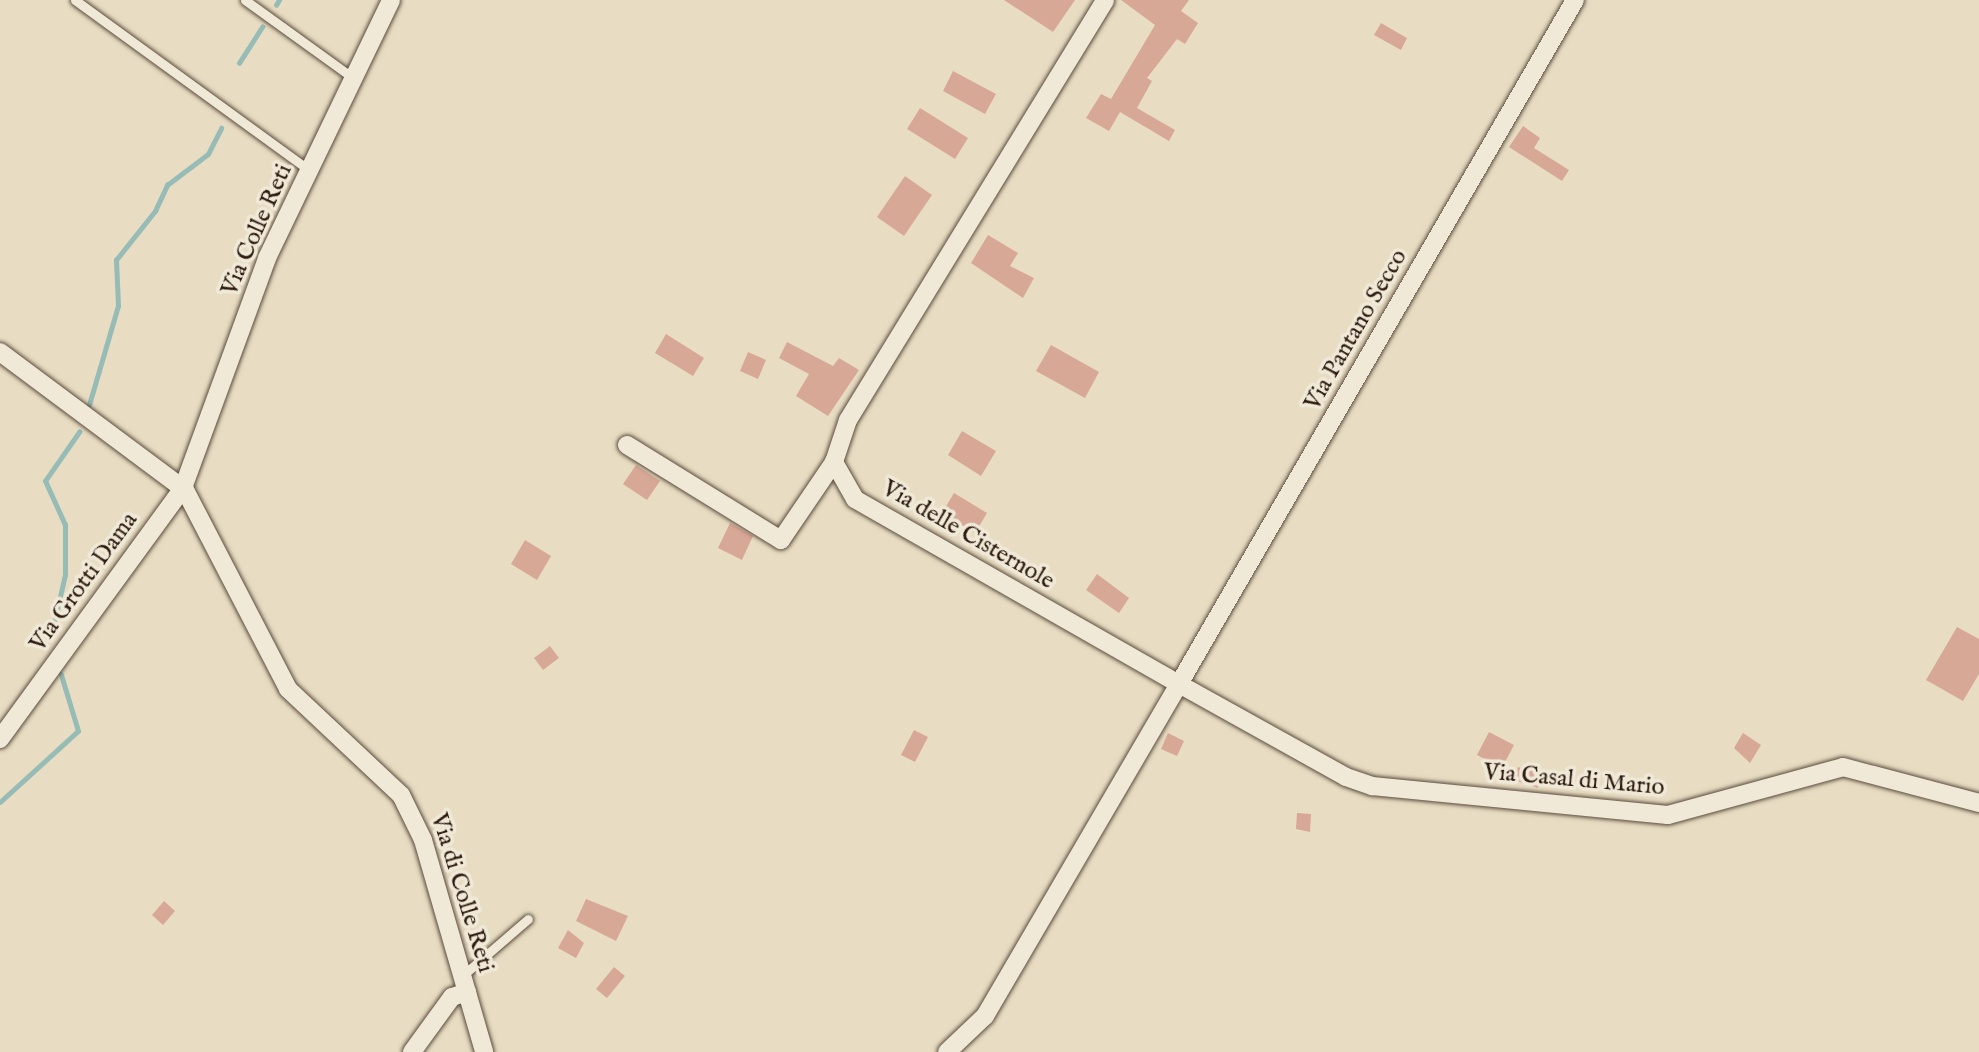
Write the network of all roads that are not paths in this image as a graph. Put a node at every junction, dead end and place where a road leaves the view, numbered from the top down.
1 (75, 0) edge
2 (245, 0) edge
3 (391, 0) edge
4 (1105, 0) edge
5 (1575, 0) edge
6 (357, 81) junction
7 (309, 170) junction
8 (0, 352) edge
9 (627, 445) dead end
10 (834, 462) junction
11 (183, 488) junction
12 (1179, 684) junction
13 (0, 739) edge
14 (1979, 803) edge
15 (528, 919) dead end
16 (465, 984) junction
17 (412, 1052) edge
18 (484, 1052) edge
19 (947, 1052) edge

1 - 7 lane
2 - 6 lane
3 - 6 street, Via Colle Reti
4 - 10 street
5 - 12 street, Via Pantano Secco
6 - 7 street, Via Colle Reti
7 - 11 street, Via Colle Reti
8 - 11 street
9 - 10 street
10 - 12 street, Via delle Cisternole
11 - 13 street, Via Grotti Dama
11 - 16 street, Via di Colle Reti
12 - 14 street, Via Casal di Mario
12 - 19 street
15 - 16 lane
16 - 17 street
16 - 18 street, Via di Colle Reti

